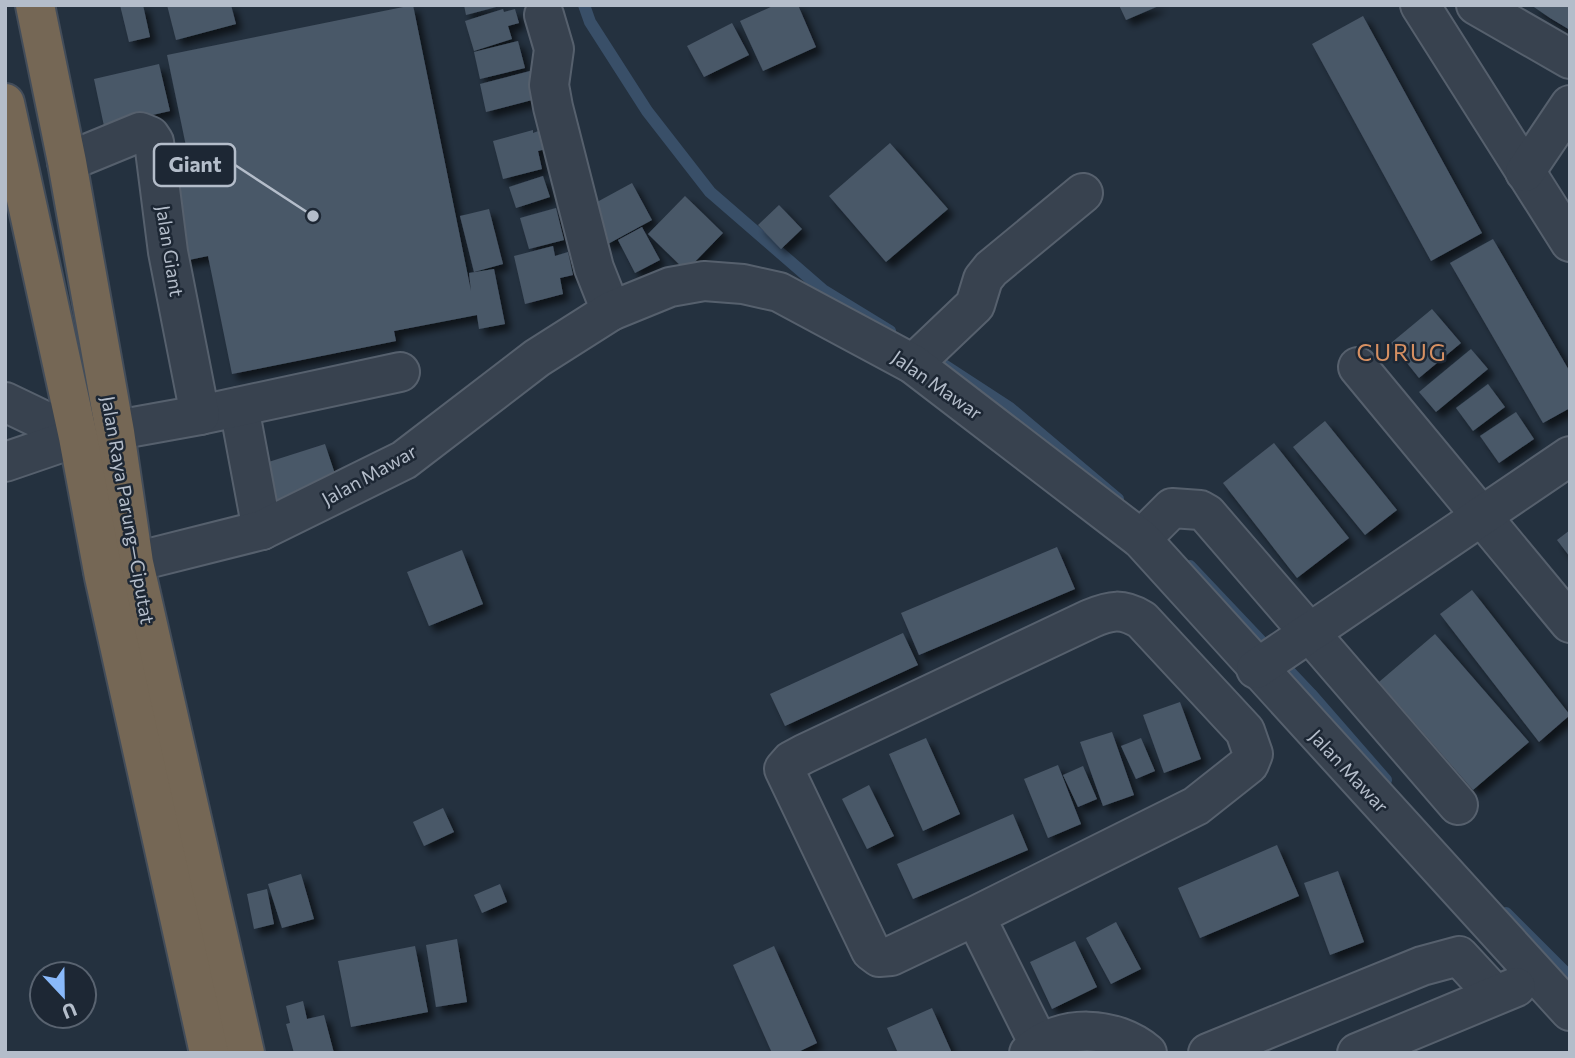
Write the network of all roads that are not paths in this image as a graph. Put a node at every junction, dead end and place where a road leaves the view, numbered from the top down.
1 (34, 5) edge
2 (1420, 5) edge
3 (1476, 5) edge
4 (544, 15) dead end
5 (1570, 59) edge
6 (1570, 106) edge
7 (8, 126) edge
8 (67, 162) junction
9 (1525, 172) junction
10 (1083, 193) dead end
11 (1570, 242) edge
12 (611, 311) junction
13 (918, 359) junction
14 (1358, 367) dead end
15 (400, 372) dead end
16 (5, 402) edge
17 (239, 407) junction
18 (200, 415) junction
19 (97, 434) junction
20 (1570, 456) edge
21 (5, 462) edge
22 (1481, 517) junction
23 (262, 530) junction
24 (1143, 537) junction
25 (118, 567) junction
26 (1570, 623) edge
27 (1280, 652) junction
28 (1426, 806) junction
29 (975, 916) junction
30 (1538, 978) junction
31 (1495, 995) junction
32 (1570, 1011) edge
33 (1034, 1048) edge
34 (209, 1053) edge
35 (245, 1053) edge
36 (1147, 1053) edge
37 (1208, 1053) edge
38 (1357, 1053) edge

1 - 8 highway, Jalan Raya Parung—Ciputat
2 - 9 street
3 - 5 street
4 - 12 street
6 - 9 street
7 - 19 highway, Jalan Raya Parung—Ciputat
8 - 18 street, Jalan Giant
8 - 19 highway, Jalan Raya Parung—Ciputat
9 - 11 street
10 - 13 street
12 - 13 street, Jalan Mawar
12 - 23 street, Jalan Mawar
13 - 24 street, Jalan Mawar
14 - 22 street
15 - 17 street
16 - 19 street
17 - 18 street
17 - 23 street
18 - 19 street
19 - 21 street
19 - 25 highway, Jalan Raya Parung—Ciputat
20 - 22 street
22 - 26 street
22 - 27 street
23 - 25 street, Jalan Mawar
24 - 27 street, Jalan Mawar
24 - 27 street
25 - 34 highway, Jalan Raya Parung—Ciputat
25 - 35 highway, Jalan Raya Parung—Ciputat
27 - 28 street, Jalan Mawar
27 - 28 street
28 - 30 street, Jalan Mawar
29 - 29 street
29 - 33 street
30 - 31 street
30 - 32 street, Jalan Mawar
31 - 37 street
31 - 38 street
33 - 36 street

